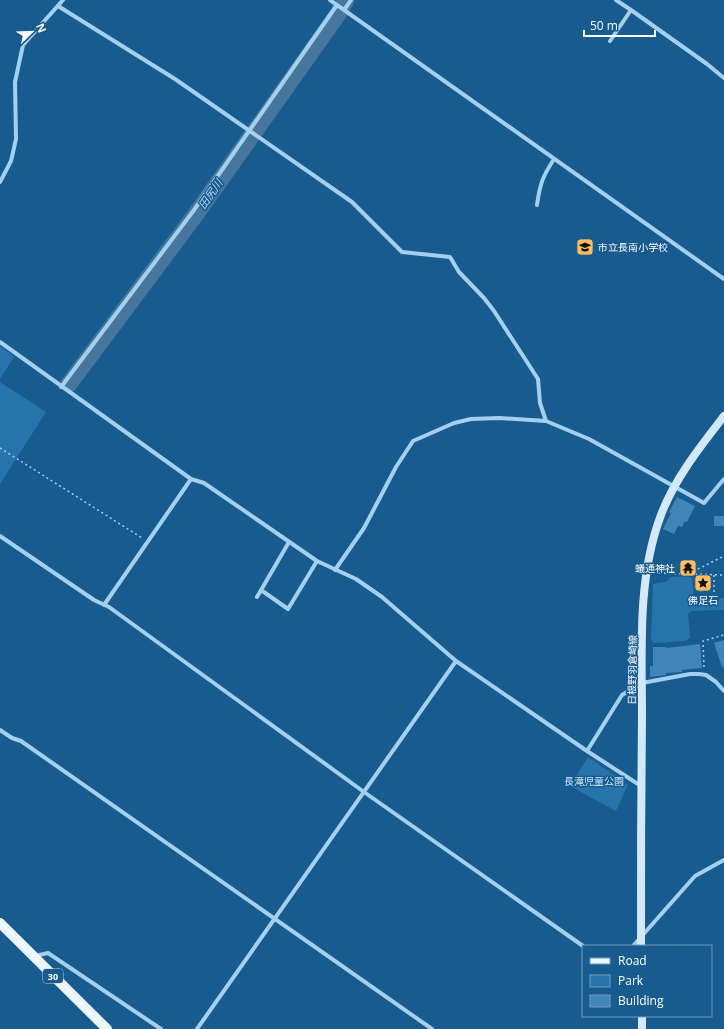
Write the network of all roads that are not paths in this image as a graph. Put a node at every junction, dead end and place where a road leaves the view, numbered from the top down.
1 (63, 0) edge
2 (330, 0) edge
3 (351, 0) edge
4 (616, 0) edge
5 (337, 5) junction
6 (58, 6) junction
7 (344, 10) junction
8 (631, 10) junction
9 (610, 41) dead end
10 (724, 78) edge
11 (249, 131) junction
12 (554, 159) junction
13 (0, 182) edge
14 (537, 204) dead end
15 (724, 278) edge
16 (0, 342) edge
17 (61, 387) junction
18 (724, 416) edge
19 (546, 421) junction
20 (191, 479) junction
21 (724, 479) edge
22 (674, 487) junction
23 (0, 536) edge
24 (289, 542) junction
25 (317, 561) junction
26 (335, 570) junction
27 (261, 590) junction
28 (257, 597) dead end
29 (104, 605) junction
30 (456, 661) junction
31 (642, 683) junction
32 (724, 691) edge
33 (0, 730) edge
34 (587, 751) junction
35 (641, 786) junction
36 (364, 792) junction
37 (724, 860) edge
38 (274, 919) junction
39 (0, 923) edge
40 (641, 936) junction
41 (582, 945) edge
42 (634, 945) edge
43 (641, 945) edge
44 (32, 956) junction
45 (642, 1017) edge
46 (106, 1029) edge
47 (161, 1029) edge
48 (197, 1029) edge
49 (432, 1029) edge
50 (642, 1029) edge

1 - 6 street
2 - 5 street
3 - 7 street
4 - 8 street
5 - 7 street
5 - 11 street
6 - 11 street
6 - 13 street
7 - 12 street
8 - 9 street
8 - 10 street
11 - 17 street
11 - 19 street
12 - 14 street
12 - 15 street
16 - 17 street
17 - 20 street
18 - 22 main road, 日根野羽倉崎線
19 - 22 street
19 - 26 street
20 - 24 street
20 - 29 street
21 - 22 street
22 - 31 main road, 日根野羽倉崎線
23 - 29 street
24 - 25 street
24 - 27 street
25 - 26 street
25 - 27 street
26 - 30 street
27 - 28 street
29 - 36 street
30 - 34 street
30 - 36 street
31 - 32 street
31 - 34 street
31 - 35 main road, 日根野羽倉崎線
33 - 38 street
34 - 35 street
35 - 40 main road, 日根野羽倉崎線
36 - 38 street
36 - 41 street
37 - 40 street
38 - 48 street
38 - 49 street
39 - 44 main road, 30
40 - 42 street
40 - 43 main road, 日根野羽倉崎線
44 - 46 main road, 30
44 - 47 street
45 - 50 main road

